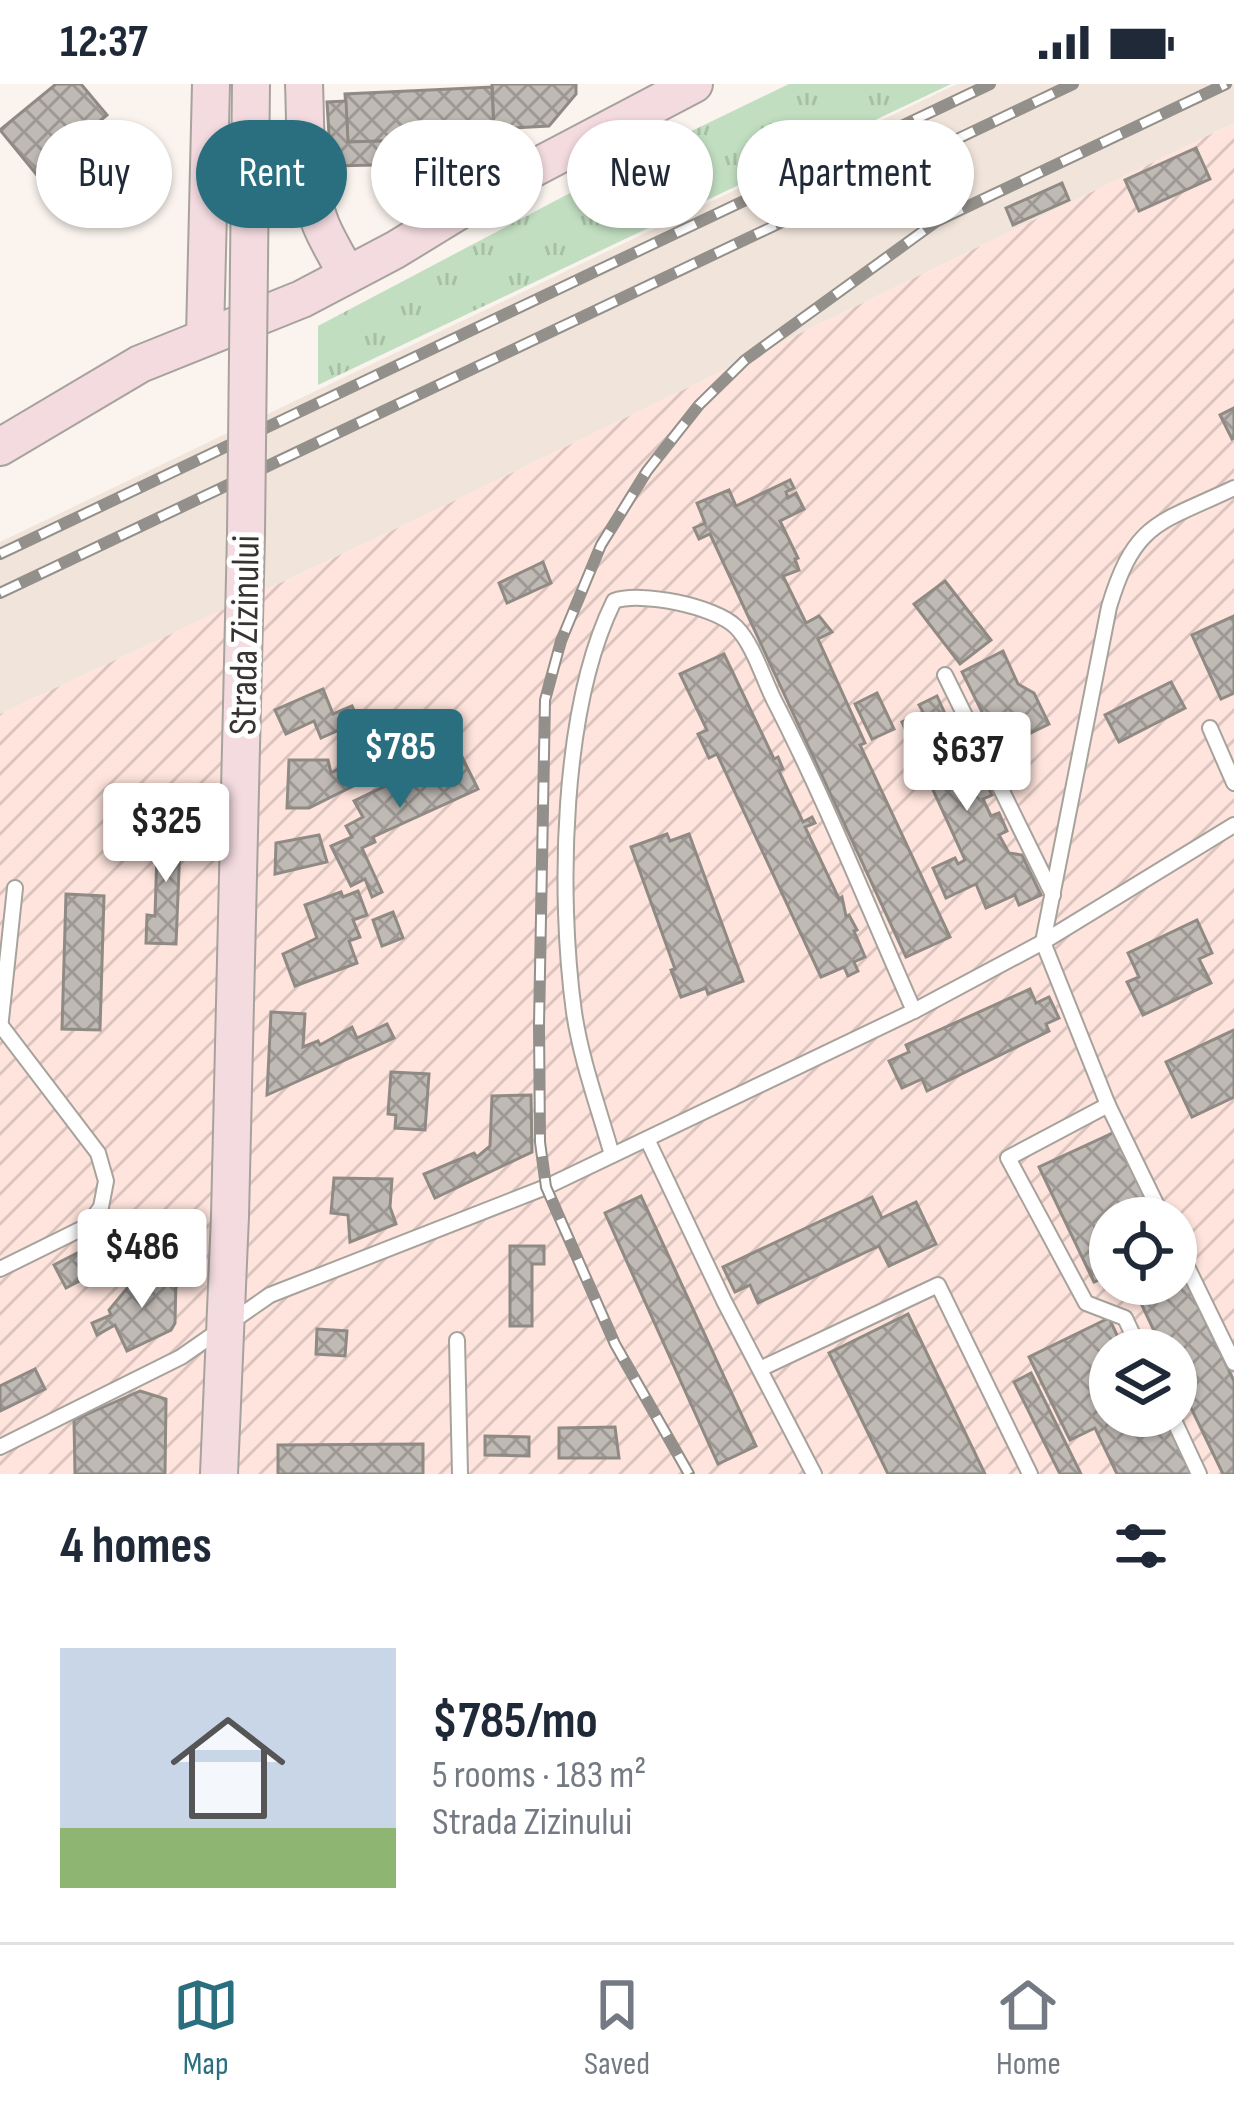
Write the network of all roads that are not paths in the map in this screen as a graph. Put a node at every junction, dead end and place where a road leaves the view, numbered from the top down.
1 (211, 84) edge
2 (251, 84) edge
3 (304, 84) edge
4 (694, 84) edge
5 (347, 275) junction
6 (205, 337) junction
7 (0, 448) edge
8 (1234, 488) edge
9 (945, 675) dead end
10 (1210, 728) dead end
11 (1234, 783) edge
12 (1234, 825) edge
13 (15, 888) dead end
14 (1053, 895) junction
15 (1043, 942) junction
16 (914, 1011) junction
17 (1, 1028) edge
18 (1108, 1105) junction
19 (646, 1138) junction
20 (612, 1155) junction
21 (1153, 1197) edge
22 (0, 1269) edge
23 (1197, 1287) edge
24 (223, 1327) junction
25 (1130, 1329) edge
26 (457, 1340) dead end
27 (1234, 1364) edge
28 (760, 1369) junction
29 (1182, 1437) edge
30 (0, 1448) edge
31 (219, 1474) edge
32 (460, 1474) edge
33 (814, 1474) edge
34 (1030, 1474) edge
35 (1199, 1474) edge

1 - 6 main road
2 - 24 main road, Strada Zizinului, bridge
3 - 5 main road
4 - 5 main road
5 - 6 main road
6 - 7 main road
8 - 14 lane
9 - 14 lane
10 - 11 lane
12 - 15 lane
13 - 17 lane
14 - 15 lane
15 - 16 lane
15 - 18 lane
16 - 19 lane
16 - 20 lane
17 - 22 lane
18 - 21 lane
18 - 25 lane
19 - 20 lane
19 - 28 lane
20 - 24 lane
23 - 27 lane
24 - 30 lane
24 - 31 main road, Strada Zizinului
26 - 32 lane
28 - 33 lane
28 - 34 lane
29 - 35 lane

